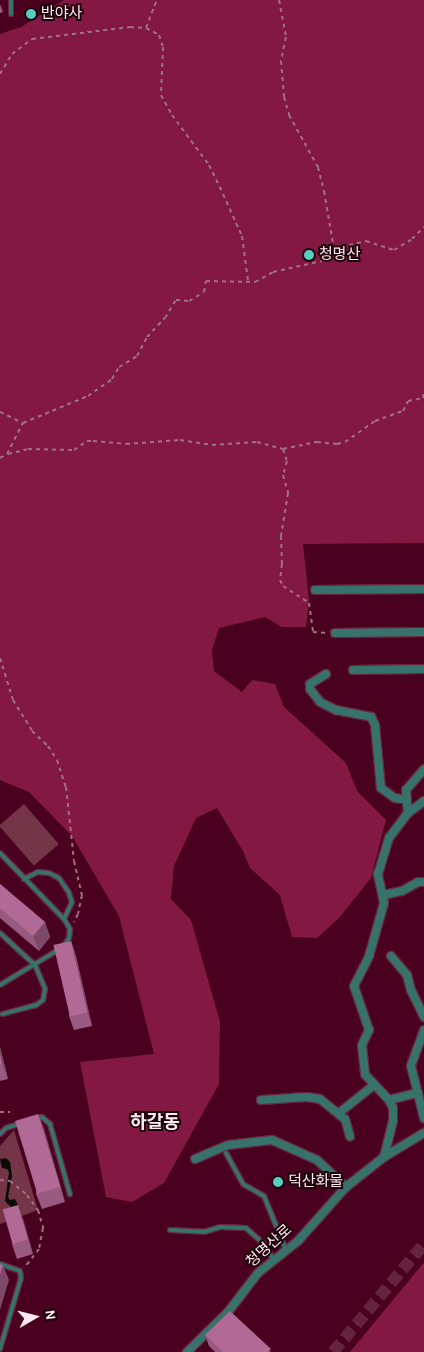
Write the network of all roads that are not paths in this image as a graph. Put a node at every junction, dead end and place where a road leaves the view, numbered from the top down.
1 (11, 0) edge
2 (11, 14) dead end
3 (424, 589) edge
4 (315, 590) dead end
5 (424, 632) edge
6 (335, 633) road end
7 (424, 669) edge
8 (354, 670) dead end
9 (326, 674) dead end
10 (424, 769) edge
11 (407, 800) junction
12 (424, 801) edge
13 (408, 813) junction
14 (0, 853) edge
15 (24, 878) junction
16 (424, 882) edge
17 (384, 895) junction
18 (64, 919) junction
19 (0, 933) edge
20 (391, 956) dead end
21 (35, 965) junction
22 (0, 985) edge
23 (2, 1014) dead end
24 (424, 1017) edge
25 (424, 1030) edge
26 (374, 1085) junction
27 (418, 1093) junction
28 (261, 1100) dead end
29 (389, 1100) junction
30 (339, 1113) junction
31 (424, 1118) edge
32 (33, 1120) edge
33 (24, 1122) edge
34 (424, 1133) edge
35 (0, 1134) edge
36 (350, 1136) dead end
37 (226, 1153) dead end
38 (384, 1157) junction
39 (195, 1159) dead end
40 (346, 1187) junction
41 (70, 1194) dead end
42 (170, 1230) dead end
43 (286, 1250) junction
44 (273, 1259) junction
45 (0, 1264) edge
46 (0, 1349) edge
47 (188, 1352) edge

1 - 2 lane
3 - 4 street
5 - 6 street
7 - 8 street
9 - 11 street
10 - 11 street
11 - 13 street
12 - 13 street
13 - 17 street
14 - 15 lane
15 - 18 lane
15 - 18 lane
16 - 17 street
17 - 26 street
18 - 21 lane
19 - 21 lane
20 - 24 street
21 - 22 lane
21 - 23 lane
25 - 27 street
26 - 29 street
26 - 30 street
27 - 29 street
27 - 31 street
28 - 30 street
29 - 38 street
30 - 36 street
32 - 41 lane
33 - 35 lane
34 - 38 street, 청명산로
37 - 43 lane
38 - 40 street, 청명산로
39 - 40 street
40 - 43 street, 청명산로
42 - 44 lane
43 - 44 street, 청명산로
44 - 47 street, 청명산로
45 - 46 lane

